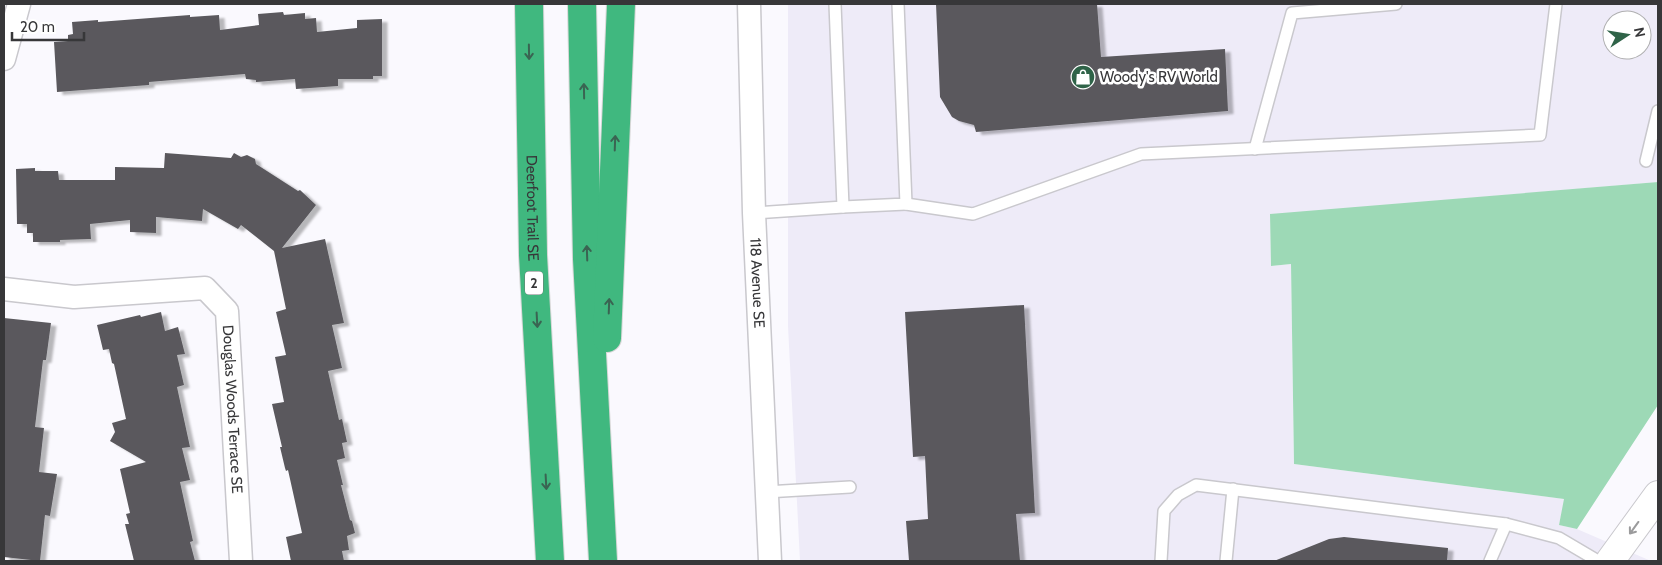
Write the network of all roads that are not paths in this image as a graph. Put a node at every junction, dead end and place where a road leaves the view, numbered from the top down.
1 (19, 4) edge
2 (529, 4) edge
3 (582, 4) edge
4 (621, 4) edge
5 (749, 4) edge
6 (835, 4) edge
7 (898, 4) edge
8 (1396, 4) edge
9 (1556, 4) edge
10 (1292, 8) edge
11 (4, 59) edge
12 (1658, 111) edge
13 (1256, 148) junction
14 (1646, 161) dead end
15 (906, 204) junction
16 (843, 207) junction
17 (754, 213) junction
18 (4, 290) edge
19 (850, 487) dead end
20 (1232, 489) junction
21 (766, 492) junction
22 (1658, 495) edge
23 (600, 512) junction
24 (1506, 524) junction
25 (240, 561) edge
26 (550, 561) edge
27 (603, 561) edge
28 (770, 561) edge
29 (1161, 561) edge
30 (1226, 561) edge
31 (1490, 561) edge
32 (1598, 561) edge
33 (1610, 561) edge

1 - 11 street
2 -> 26 highway, Deerfoot Trail SE / 2
23 -> 3 highway
23 -> 4 highway
5 - 17 street, 118 Avenue SE
6 - 16 lane
7 - 15 lane
8 - 10 lane
9 - 13 lane
10 - 13 lane
12 - 14 lane
13 - 15 lane
15 - 16 lane
16 - 17 lane
17 - 21 street, 118 Avenue SE
18 - 25 street, Douglas Woods Terrace SE
19 - 21 lane
20 - 24 lane
20 - 29 lane
20 - 30 lane
21 - 28 street, 118 Avenue SE
22 -> 33 main road
23 - 27 highway
24 - 31 lane
24 - 32 lane

